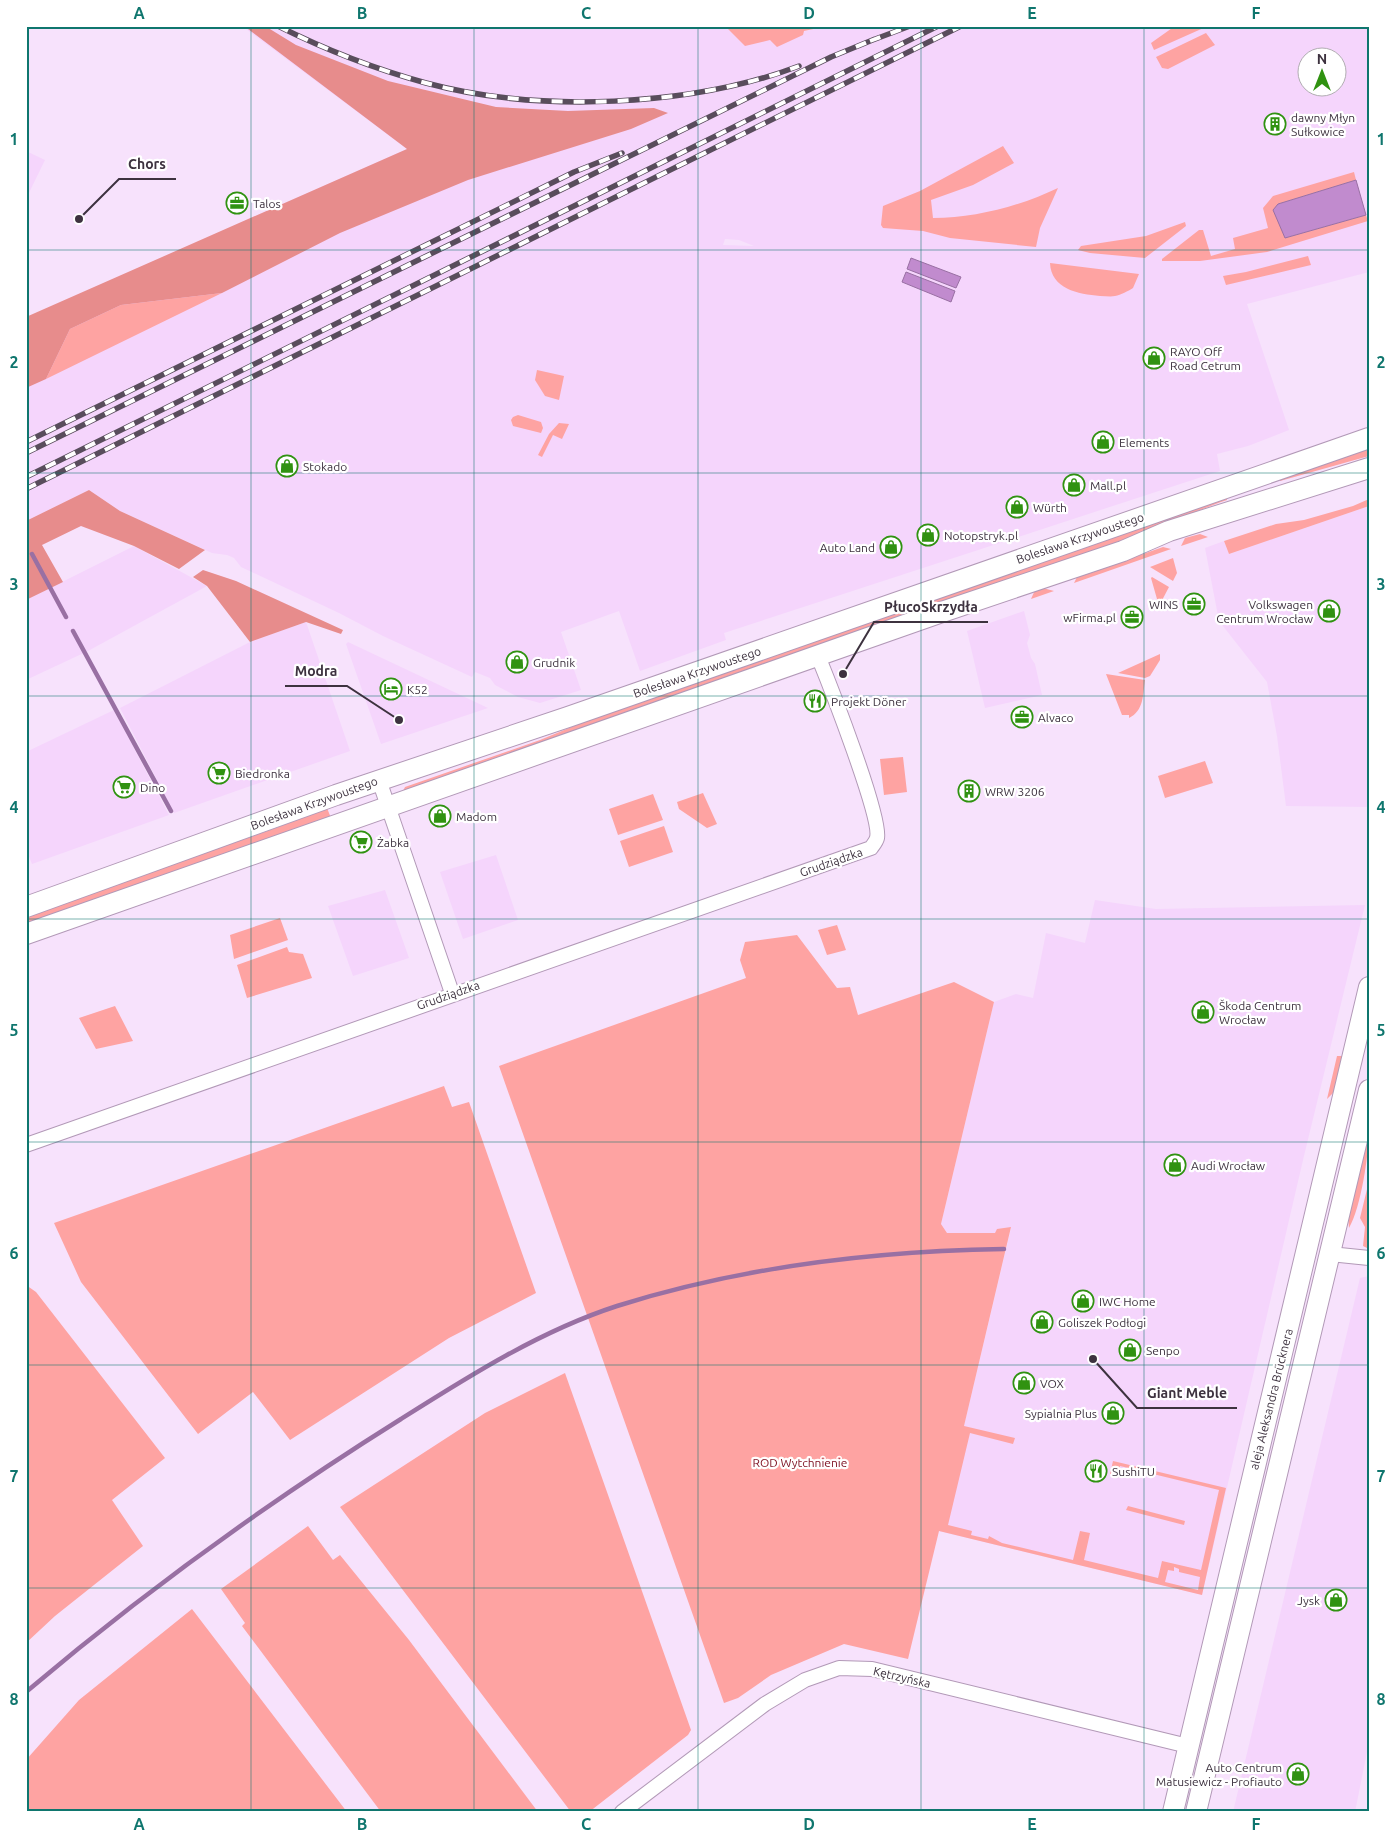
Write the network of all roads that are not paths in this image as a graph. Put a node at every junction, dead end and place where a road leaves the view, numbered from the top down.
1 (1369, 438) edge
2 (1369, 468) edge
3 (818, 656) junction
4 (379, 780) junction
5 (388, 806) junction
6 (26, 907) edge
7 (26, 934) edge
8 (452, 994) junction
9 (1367, 999) edge
10 (1369, 1090) edge
11 (26, 1145) edge
12 (1330, 1254) junction
13 (1369, 1258) edge
14 (1188, 1746) junction
15 (622, 1812) edge
16 (1173, 1812) edge
17 (1196, 1812) edge

1 - 4 main road, Bolesława Krzywoustego
2 - 3 main road, Bolesława Krzywoustego
3 - 5 main road, Bolesława Krzywoustego
3 - 8 street, Grudziądzka
4 - 5 street
4 - 6 main road, Bolesława Krzywoustego
5 - 7 main road, Bolesława Krzywoustego
5 - 8 street
8 - 11 street, Grudziądzka
9 - 14 main road, aleja Aleksandra Brücknera
10 - 12 main road, aleja Aleksandra Brücknera
12 - 13 street
12 - 17 main road, aleja Aleksandra Brücknera
14 - 15 street, Kętrzyńska
14 - 16 main road, aleja Aleksandra Brücknera

